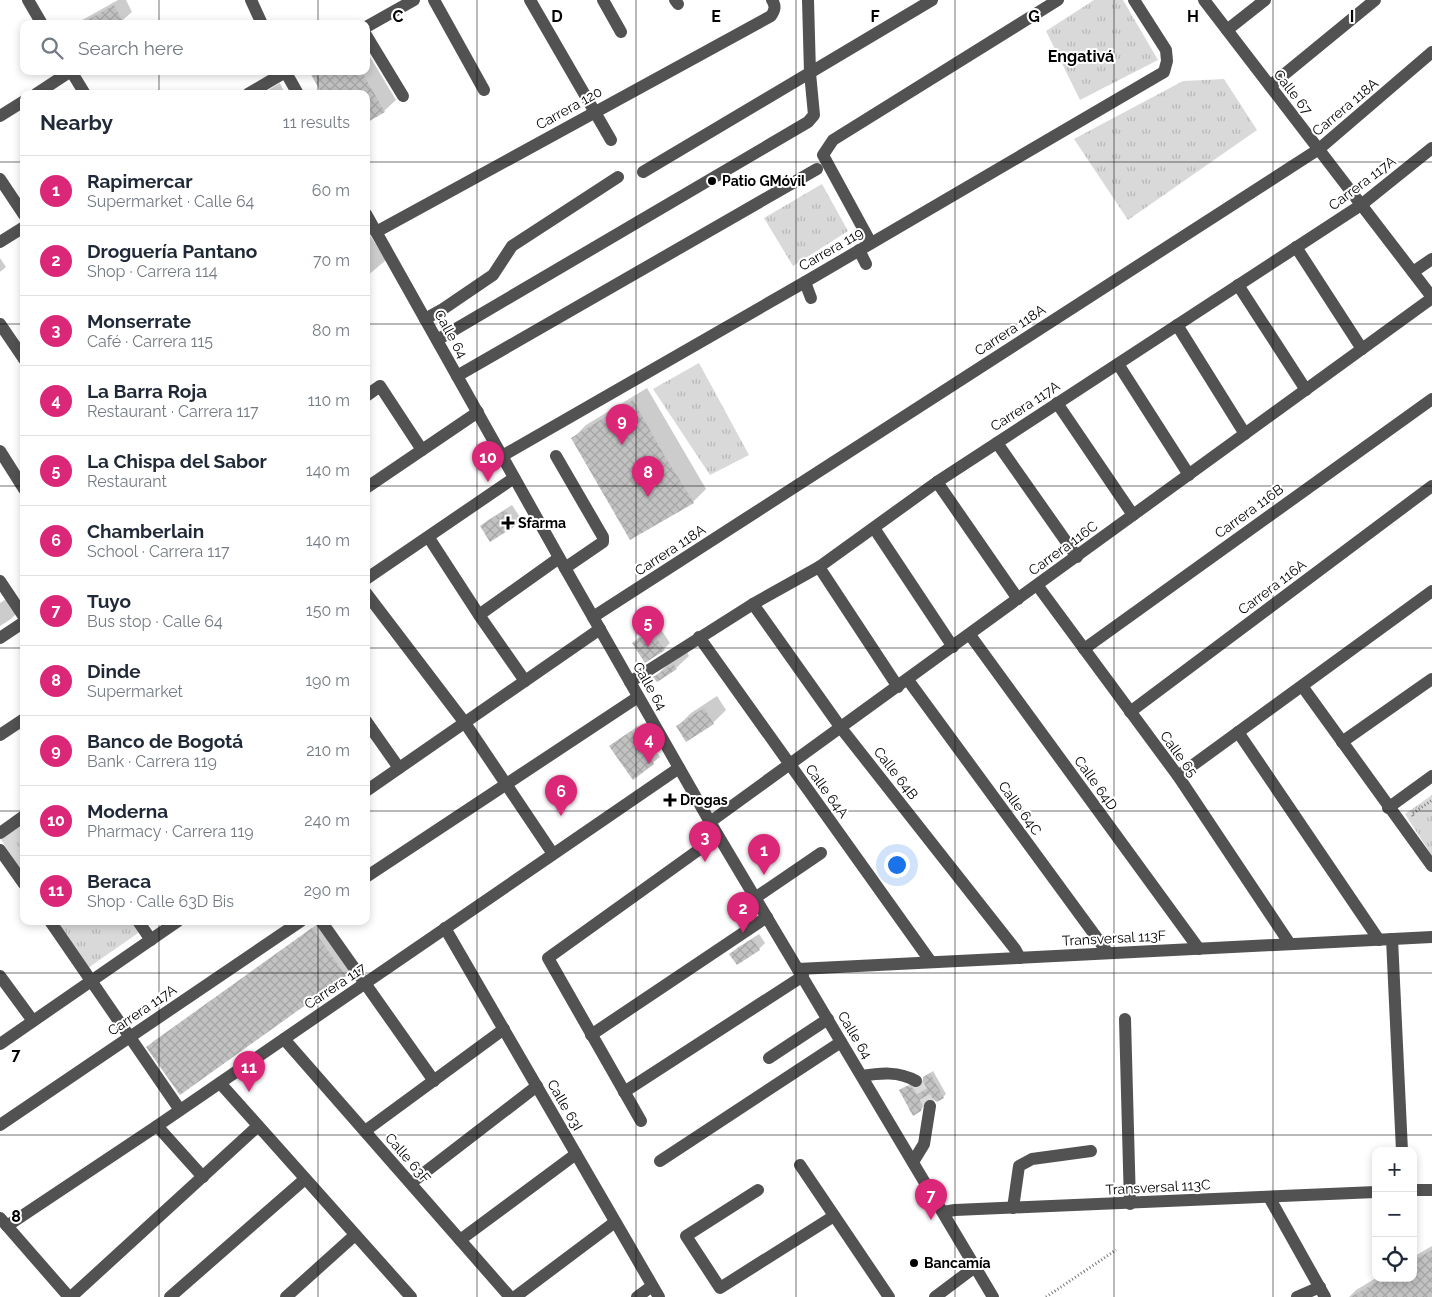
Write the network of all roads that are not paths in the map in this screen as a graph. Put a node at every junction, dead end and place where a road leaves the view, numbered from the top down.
1 (28, 0) edge
2 (251, 0) edge
3 (414, 0) edge
4 (434, 0) edge
5 (530, 0) edge
6 (603, 0) edge
7 (808, 0) edge
8 (932, 0) edge
9 (1058, 0) edge
10 (1136, 0) edge
11 (1204, 0) edge
12 (1266, 0) edge
13 (1375, 0) edge
14 (774, 5) edge
15 (40, 20) edge
16 (260, 20) edge
17 (370, 25) edge
18 (1227, 30) junction
19 (621, 32) dead end
20 (370, 41) edge
21 (1432, 52) edge
22 (810, 73) junction
23 (65, 75) edge
24 (73, 75) edge
25 (281, 75) edge
26 (288, 75) edge
27 (1270, 86) junction
28 (42, 90) edge
29 (83, 90) edge
30 (255, 90) edge
31 (296, 90) edge
32 (484, 90) dead end
33 (404, 96) dead end
34 (20, 104) edge
35 (594, 111) junction
36 (0, 116) edge
37 (611, 140) dead end
38 (1432, 148) edge
39 (1319, 149) junction
40 (817, 169) dead end
41 (644, 172) dead end
42 (618, 177) dead end
43 (0, 179) edge
44 (1361, 205) junction
45 (20, 208) edge
46 (370, 221) edge
47 (20, 230) edge
48 (376, 232) junction
49 (0, 242) edge
50 (871, 243) junction
51 (1296, 248) junction
52 (859, 250) junction
53 (1432, 259) edge
54 (866, 264) dead end
55 (1413, 272) junction
56 (804, 282) junction
57 (1238, 285) junction
58 (811, 298) dead end
59 (1432, 298) edge
60 (425, 319) junction
61 (0, 324) edge
62 (1177, 325) junction
63 (437, 340) junction
64 (1362, 349) junction
65 (20, 353) edge
66 (1118, 364) junction
67 (458, 376) junction
68 (1306, 390) junction
69 (370, 393) edge
70 (1432, 399) edge
71 (1057, 403) junction
72 (478, 412) junction
73 (1245, 434) junction
74 (997, 442) junction
75 (422, 450) junction
76 (0, 451) edge
77 (502, 456) junction
78 (556, 456) dead end
79 (1189, 475) junction
80 (514, 478) junction
81 (20, 482) edge
82 (937, 482) junction
83 (370, 485) edge
84 (1432, 486) edge
85 (1134, 516) junction
86 (874, 528) junction
87 (429, 538) junction
88 (1076, 557) junction
89 (562, 563) junction
90 (820, 567) junction
91 (370, 576) edge
92 (0, 580) edge
93 (1038, 585) junction
94 (1432, 591) edge
95 (370, 598) edge
96 (1018, 599) junction
97 (753, 604) junction
98 (20, 611) edge
99 (479, 615) junction
100 (593, 617) junction
101 (20, 625) edge
102 (600, 629) junction
103 (970, 635) junction
104 (699, 637) junction
105 (0, 638) edge
106 (953, 647) junction
107 (1084, 648) junction
108 (1432, 679) edge
109 (525, 681) junction
110 (630, 682) junction
111 (903, 683) junction
112 (1302, 686) junction
113 (638, 697) junction
114 (1130, 712) junction
115 (20, 722) edge
116 (465, 722) junction
117 (370, 727) edge
118 (842, 728) junction
119 (1238, 732) junction
120 (0, 735) edge
121 (1342, 742) junction
122 (790, 765) junction
123 (399, 768) junction
124 (679, 768) junction
125 (1178, 776) junction
126 (1432, 776) edge
127 (506, 784) junction
128 (370, 788) edge
129 (1388, 808) junction
130 (20, 819) edge
131 (710, 822) junction
132 (0, 833) edge
133 (718, 836) junction
134 (0, 850) edge
135 (820, 853) dead end
136 (553, 854) junction
137 (1432, 866) edge
138 (370, 874) edge
139 (20, 878) edge
140 (756, 898) junction
141 (767, 917) junction
142 (53, 925) edge
143 (141, 925) edge
144 (172, 925) edge
145 (295, 925) edge
146 (324, 925) edge
147 (445, 928) junction
148 (1432, 937) edge
149 (1386, 939) junction
150 (151, 940) junction
151 (1290, 944) junction
152 (1198, 949) junction
153 (1108, 953) junction
154 (1020, 958) junction
155 (932, 962) junction
156 (800, 972) junction
157 (0, 976) edge
158 (92, 981) junction
159 (364, 984) junction
160 (1124, 1018) dead end
161 (828, 1019) junction
162 (33, 1021) junction
163 (504, 1030) junction
164 (591, 1035) junction
165 (128, 1037) junction
166 (284, 1039) junction
167 (841, 1042) junction
168 (0, 1044) edge
169 (769, 1058) dead end
170 (862, 1076) junction
171 (434, 1081) junction
172 (916, 1081) tunnel mouth
173 (220, 1083) junction
174 (537, 1086) junction
175 (624, 1092) junction
176 (930, 1106) tunnel mouth
177 (180, 1110) junction
178 (641, 1121) dead end
179 (0, 1125) edge
180 (157, 1126) junction
181 (258, 1126) junction
182 (365, 1131) junction
183 (1402, 1147) edge
184 (1091, 1151) dead end
185 (576, 1154) junction
186 (660, 1161) dead end
187 (913, 1162) junction
188 (800, 1165) dead end
189 (203, 1177) junction
190 (305, 1179) junction
191 (411, 1184) junction
192 (758, 1190) dead end
193 (1417, 1190) edge
194 (1432, 1190) edge
195 (1372, 1192) edge
196 (1269, 1196) junction
197 (1130, 1204) junction
198 (1013, 1208) junction
199 (943, 1212) junction
200 (834, 1216) junction
201 (4, 1222) edge
202 (615, 1222) junction
203 (355, 1235) junction
204 (460, 1240) junction
205 (975, 1267) junction
206 (655, 1291) edge
207 (1323, 1292) edge
208 (405, 1295) edge
209 (70, 1297) edge
210 (170, 1297) edge
211 (286, 1297) edge
212 (510, 1297) edge
213 (515, 1297) edge
214 (637, 1297) edge
215 (889, 1297) edge
216 (935, 1297) edge
217 (993, 1297) edge
218 (1297, 1297) edge

1 - 15 street
2 - 16 street
3 - 17 street
4 - 32 street
5 - 35 street
6 - 19 street
7 - 22 street
8 - 22 street
9 - 50 street
10 - 50 street, Carrera 119
11 - 18 street, Calle 67
12 - 18 street
13 - 27 street
14 - 35 street, Carrera 120
18 - 27 street, Calle 67
20 - 33 street
21 - 39 street, Carrera 118A
22 - 41 street
22 - 63 street
23 - 28 street
24 - 29 street
25 - 30 street
26 - 31 street
27 - 39 street, Calle 67
34 - 36 street
35 - 37 street
35 - 48 street, Carrera 120
38 - 44 street, Carrera 117A
39 - 44 street, Calle 67
39 - 100 street, Carrera 118A
40 - 67 street
42 - 60 street
43 - 45 street
44 - 51 street, Carrera 117A
44 - 55 street, Calle 67
46 - 48 street, Calle 64
47 - 49 street
48 - 60 street, Calle 64
50 - 52 street, Carrera 119
51 - 57 street, Carrera 117A
51 - 64 street
52 - 54 street
52 - 56 street, Carrera 119
53 - 55 street
55 - 59 street, Calle 67
56 - 58 street
56 - 77 street, Carrera 119
57 - 62 street, Carrera 117A
57 - 68 street
59 - 64 street, Carrera 116C
60 - 63 street, Calle 64
61 - 65 street
62 - 66 street, Carrera 117A
62 - 73 street
63 - 67 street, Calle 64
64 - 68 street, Carrera 116C
66 - 71 street, Carrera 117A
66 - 79 street
67 - 72 street, Calle 64
68 - 73 street, Carrera 116C
69 - 75 street
70 - 107 street, Carrera 116B
71 - 74 street, Carrera 117A
71 - 85 street
72 - 75 street
72 - 77 street, Calle 64
73 - 79 street, Carrera 116C
74 - 82 street, Carrera 117A
74 - 88 street
75 - 83 street
76 - 81 street
77 - 80 street, Calle 64
78 - 89 street
79 - 85 street, Carrera 116C
80 - 87 street
80 - 89 street, Calle 64
82 - 86 street, Carrera 117A
82 - 96 street
84 - 114 street, Carrera 116A
85 - 88 street, Carrera 116C
86 - 90 street, Carrera 117A
86 - 106 street
87 - 91 street
87 - 99 street
88 - 93 street, Carrera 116C
89 - 99 street
89 - 100 street, Calle 64
90 - 97 street, Carrera 117A
90 - 111 street, Calle 64C
92 - 98 street
93 - 96 street, Carrera 116C
93 - 107 street, Calle 65
94 - 112 street
95 - 116 street
96 - 103 street, Carrera 116C
97 - 104 street, Carrera 117A
97 - 118 street, Calle 64B
99 - 109 street
100 - 102 street, Calle 64
101 - 105 street
102 - 109 street
102 - 110 street, Calle 64
103 - 106 street, Carrera 116C
103 - 152 street, Calle 64D
104 - 110 street, Carrera 117A
104 - 122 street, Calle 64A
106 - 111 street, Carrera 116C
107 - 114 street, Calle 65
108 - 121 street
109 - 116 street
110 - 113 street, Calle 64
111 - 118 street, Carrera 116C
111 - 153 street, Calle 64C
112 - 119 street
112 - 121 street
113 - 124 street, Calle 64
113 - 127 street
114 - 125 street, Calle 65
115 - 120 street
116 - 123 street
116 - 127 street
117 - 123 street
118 - 122 street, Carrera 116C
118 - 154 street, Calle 64B
119 - 125 street
119 - 149 street
121 - 129 street
122 - 131 street, Carrera 116C
122 - 155 street, Calle 64A
123 - 128 street
124 - 131 street, Calle 64
124 - 136 street, Carrera 117
125 - 151 street, Calle 65
126 - 129 street
127 - 136 street
127 - 138 street
129 - 137 street
130 - 132 street
131 - 133 street, Calle 64
133 - 140 street, Calle 64
133 - 164 street
134 - 139 street
135 - 140 street
136 - 147 street, Carrera 117
140 - 141 street, Calle 64
141 - 156 street, Calle 64
141 - 164 street
142 - 158 street
143 - 150 street
144 - 150 street
145 - 165 street, Carrera 117A
146 - 159 street
147 - 159 street, Carrera 117
147 - 163 street, Calle 63I
148 - 149 street, Transversal 113F
149 - 151 street, Transversal 113F
149 - 183 street
150 - 158 street
151 - 152 street, Transversal 113F
152 - 153 street, Transversal 113F
153 - 154 street, Transversal 113F
154 - 155 street, Transversal 113F
155 - 156 street, Transversal 113F
156 - 161 street, Calle 64
156 - 175 street
157 - 162 street
158 - 162 street
158 - 165 street
159 - 166 street, Carrera 117
159 - 171 street
160 - 197 street
161 - 167 street, Calle 64
161 - 169 street
162 - 168 street
163 - 171 street
163 - 174 street, Calle 63I
164 - 175 street
165 - 177 street
165 - 179 street, Carrera 117A
166 - 173 street, Carrera 117
166 - 182 street, Calle 63F
167 - 170 street, Calle 64
167 - 186 street
170 - 172 street
170 - 187 street, Calle 64
171 - 182 street
173 - 177 street, Carrera 117
173 - 181 street
174 - 185 street, Calle 63I
174 - 191 street
175 - 178 street
176 - 187 street
177 - 180 street, Carrera 117
180 - 189 street
180 - 201 street, Carrera 117
181 - 189 street
181 - 190 street
182 - 191 street, Calle 63F
184 - 198 street
185 - 202 street, Calle 63I
185 - 204 street
187 - 199 street, Calle 64
188 - 200 street
189 - 209 street
190 - 203 street
190 - 210 street
191 - 204 street, Calle 63F
192 - 200 street
193 - 194 street
195 - 196 street, Transversal 113C
196 - 197 street, Transversal 113C
196 - 207 street
197 - 198 street, Transversal 113C
198 - 199 street, Transversal 113C
199 - 205 street, Calle 64
200 - 215 street
201 - 209 street
202 - 206 street, Calle 63I
202 - 213 street
203 - 208 street
203 - 211 street
204 - 212 street, Calle 63F
205 - 216 street
205 - 217 street, Calle 64
206 - 214 street
207 - 218 street

